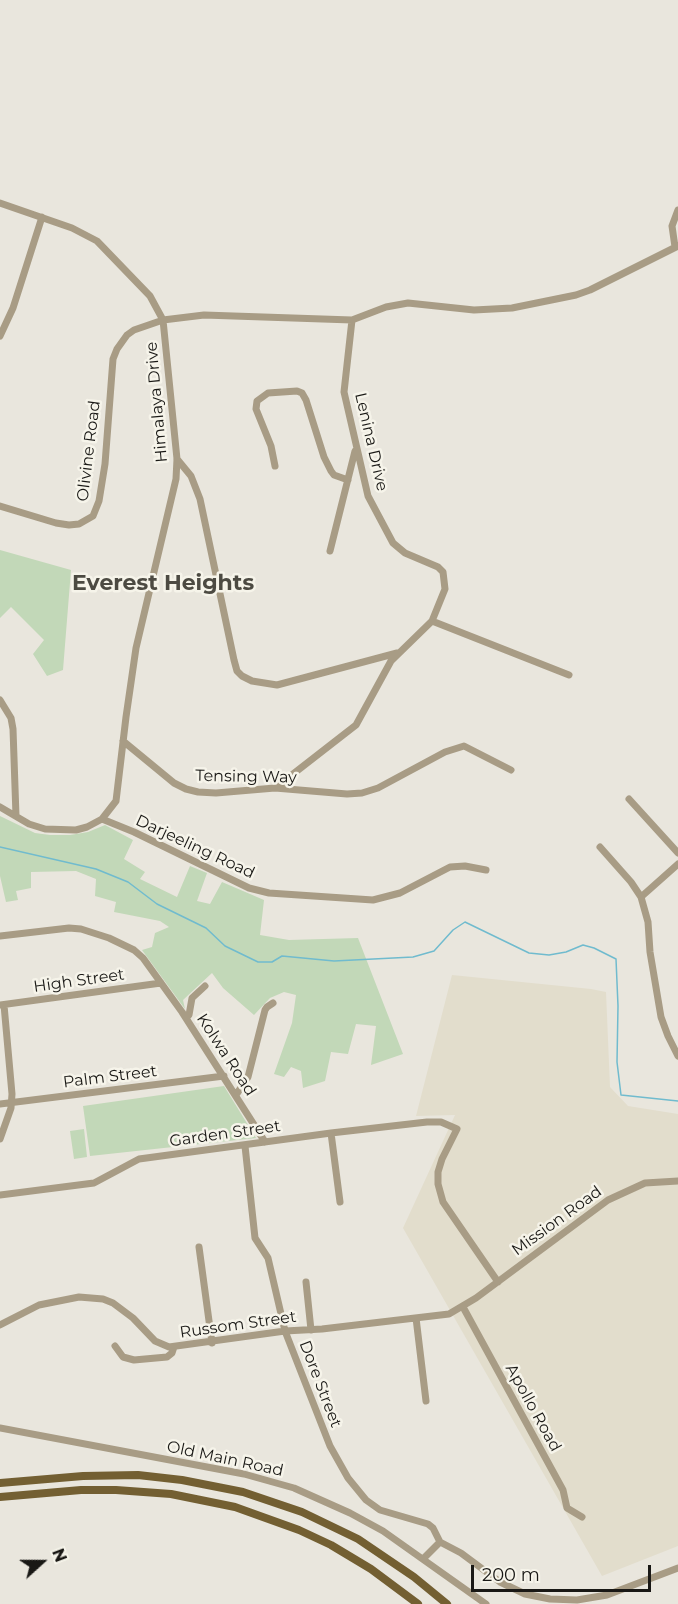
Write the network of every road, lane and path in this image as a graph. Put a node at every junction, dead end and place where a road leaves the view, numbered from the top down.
1 (0, 203) edge
2 (678, 210) edge
3 (42, 217) junction
4 (677, 246) edge
5 (163, 320) junction
6 (352, 320) junction
7 (1, 333) edge
8 (356, 448) junction
9 (177, 459) junction
10 (275, 466) dead end
11 (348, 480) junction
12 (0, 506) edge
13 (330, 551) dead end
14 (432, 621) junction
15 (397, 653) junction
16 (569, 675) dead end
17 (0, 700) edge
18 (123, 741) junction
19 (511, 770) dead end
20 (275, 788) junction
21 (629, 799) dead end
22 (0, 807) edge
23 (16, 816) junction
24 (102, 819) junction
25 (600, 847) dead end
26 (678, 853) edge
27 (678, 864) edge
28 (486, 870) dead end
29 (641, 897) junction
30 (0, 936) edge
31 (161, 983) junction
32 (205, 986) dead end
33 (273, 1003) dead end
34 (2, 1005) edge
35 (186, 1017) junction
36 (678, 1056) edge
37 (224, 1076) junction
38 (236, 1095) junction
39 (12, 1102) junction
40 (0, 1104) edge
41 (331, 1133) junction
42 (0, 1139) edge
43 (265, 1143) junction
44 (245, 1146) junction
45 (678, 1181) edge
46 (0, 1195) edge
47 (340, 1202) dead end
48 (199, 1247) dead end
49 (306, 1282) dead end
50 (498, 1282) junction
51 (463, 1308) junction
52 (416, 1318) junction
53 (0, 1325) edge
54 (311, 1330) junction
55 (285, 1331) junction
56 (159, 1343) junction
57 (212, 1343) junction
58 (115, 1346) dead end
59 (174, 1347) junction
60 (158, 1357) junction
61 (426, 1401) dead end
62 (0, 1428) edge
63 (0, 1483) edge
64 (0, 1497) edge
65 (582, 1517) dead end
66 (440, 1542) junction
67 (423, 1559) junction
68 (678, 1568) edge
69 (418, 1604) edge
70 (447, 1604) edge
71 (486, 1604) edge

1 - 3 street
2 - 4 street
3 - 5 street
3 - 7 street
4 - 6 street, Himalaya Drive
5 - 6 street, Himalaya Drive
5 - 9 street, Himalaya Drive
5 - 12 street, Olivine Road
6 - 8 street, Lenina Drive
8 - 11 street
8 - 14 street, Lenina Drive
9 - 15 street
9 - 18 street, Himalaya Drive
10 - 11 street
11 - 13 street
14 - 15 street
14 - 16 street
15 - 20 street
17 - 23 street
18 - 20 street, Tensing Way
18 - 24 street, Himalaya Drive
19 - 20 street, Tensing Way
21 - 26 street
22 - 23 street
23 - 24 street
24 - 28 street, Darjeeling Road
25 - 29 street
27 - 29 street
29 - 36 street
30 - 31 street, Kolwa Road
31 - 34 street, High Street
31 - 35 street, Kolwa Road
32 - 35 street
33 - 38 street
34 - 39 street
35 - 37 street, Kolwa Road
37 - 38 street, Kolwa Road
37 - 39 street, Palm Street
38 - 43 street, Kolwa Road
39 - 40 street, Palm Street
39 - 42 street
41 - 43 street, Garden Street
41 - 47 street
41 - 50 street, Garden Street
43 - 44 street, Garden Street
44 - 46 street, Garden Street
44 - 55 street, Dore Street
45 - 50 street, Mission Road
48 - 57 street
49 - 54 street
50 - 51 street, Mission Road
51 - 52 street, Russom Street
51 - 65 street, Apollo Road
52 - 54 street, Russom Street
52 - 61 street
53 - 56 street, Russom Street
54 - 55 street, Russom Street
55 - 57 street, Russom Street
55 - 66 street, Dore Street
56 - 59 street, Russom Street
56 - 60 street
57 - 59 street, Russom Street
58 - 60 street
59 - 60 street
62 - 67 street, Old Main Road
63 - 70 main road
64 - 69 main road
66 - 67 street
66 - 68 street, Dore Street
67 - 71 street, Old Main Road

